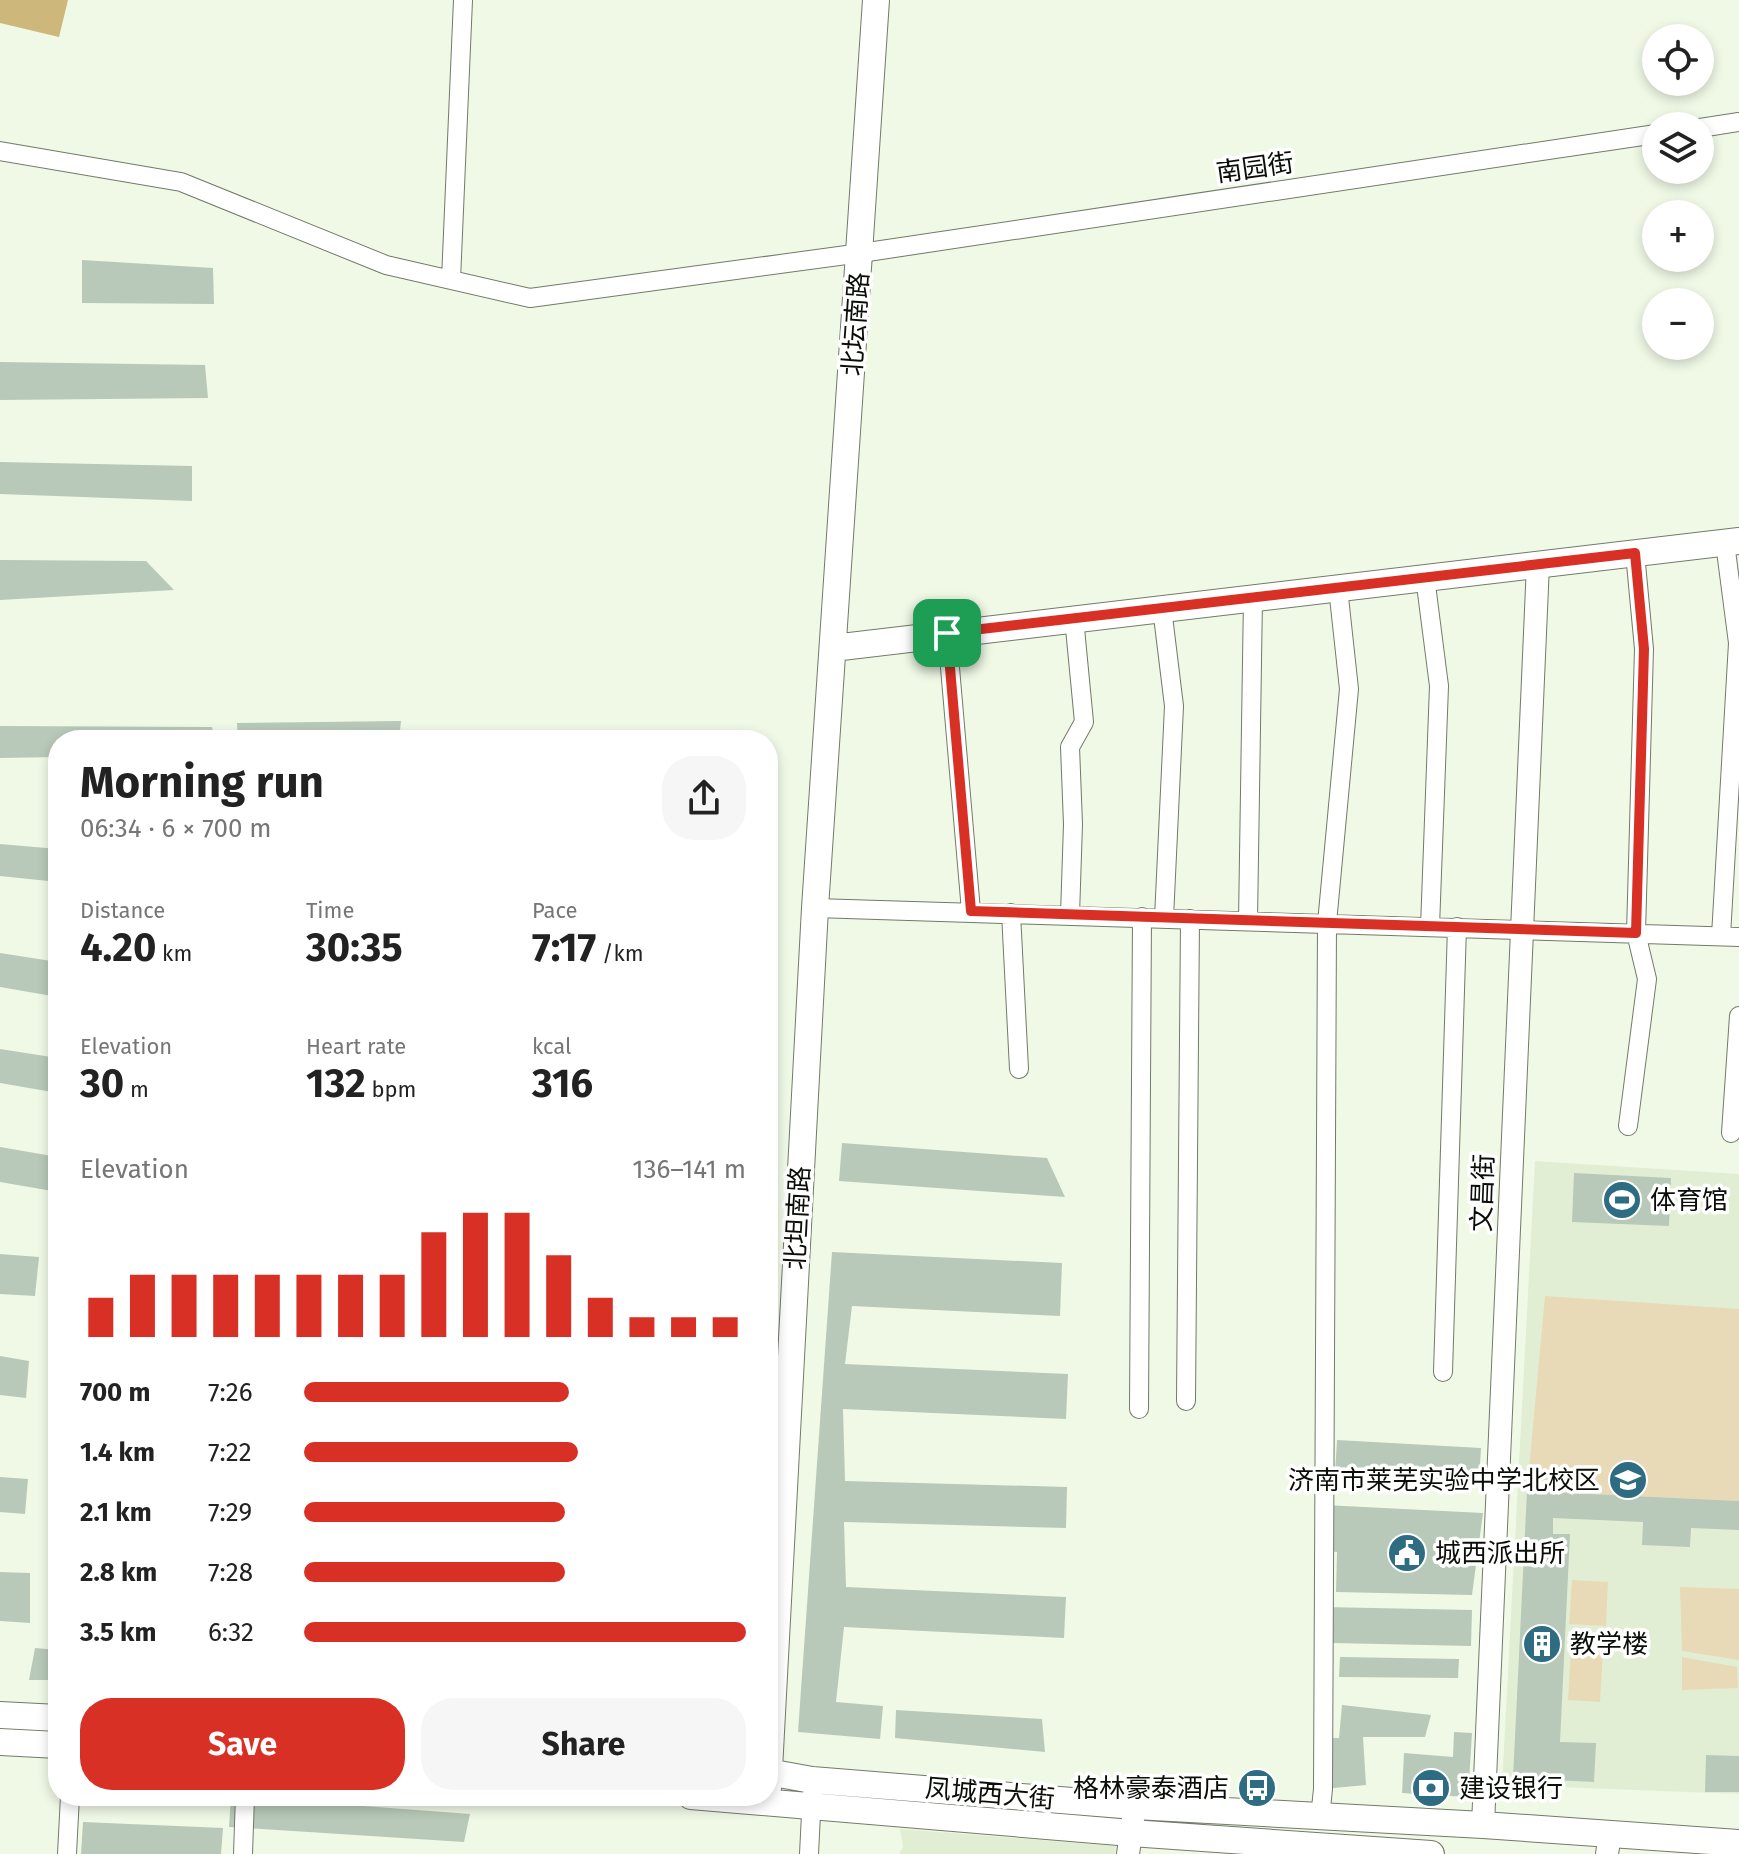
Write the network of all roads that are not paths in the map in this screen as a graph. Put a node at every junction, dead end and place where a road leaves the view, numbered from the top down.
1 (463, 0) edge
2 (876, 0) edge
3 (1739, 122) edge
4 (1714, 126) edge
5 (1642, 136) edge
6 (0, 151) edge
7 (861, 253) junction
8 (451, 280) junction
9 (1732, 542) edge
10 (1635, 553) junction
11 (1538, 564) junction
12 (1425, 577) junction
13 (1338, 588) junction
14 (1253, 597) junction
15 (1162, 608) junction
16 (1074, 618) junction
17 (947, 633) junction
18 (833, 648) junction
19 (815, 908) junction
20 (971, 911) junction
21 (1011, 913) junction
22 (1070, 915) junction
23 (1142, 917) junction
24 (1164, 918) junction
25 (1190, 919) junction
26 (1248, 921) junction
27 (1327, 923) junction
28 (1430, 927) junction
29 (1457, 927) junction
30 (1636, 933) junction
31 (1730, 937) edge
32 (1739, 1016) edge
33 (1019, 1069) dead end
34 (1628, 1126) dead end
35 (1731, 1133) dead end
36 (1443, 1372) dead end
37 (1186, 1401) dead end
38 (1139, 1409) dead end
39 (778, 1599) edge
40 (0, 1715) edge
41 (48, 1717) edge
42 (0, 1742) edge
43 (48, 1744) edge
44 (812, 1780) junction
45 (778, 1785) edge
46 (778, 1791) edge
47 (69, 1806) edge
48 (245, 1806) edge
49 (811, 1806) junction
50 (1135, 1806) junction
51 (1320, 1818) junction
52 (1483, 1825) junction
53 (1129, 1843) edge
54 (1739, 1843) edge
55 (1609, 1844) edge
56 (67, 1854) edge
57 (243, 1854) edge
58 (809, 1854) edge
59 (1431, 1854) edge

1 - 8 street
2 - 7 main road, 北坛南路
3 - 4 street
5 - 7 street, 南园街
6 - 8 street, 南园街
7 - 8 street, 南园街
7 - 18 main road, 北坛南路
9 - 10 main road
9 - 31 street
10 - 11 main road
10 - 30 street
11 - 12 main road
11 - 52 street, 文昌街
12 - 13 main road
12 - 28 street
13 - 14 main road
13 - 27 street
14 - 15 main road
14 - 26 street
15 - 16 main road
15 - 24 street
16 - 17 main road
16 - 22 street
17 - 18 main road
17 - 20 street
18 - 19 main road, 北坦南路
19 - 20 street
19 - 39 main road, 北坦南路
20 - 21 street
21 - 22 street
21 - 33 street
22 - 23 street
23 - 24 street
23 - 38 street
24 - 25 street
25 - 26 street
25 - 37 street
26 - 27 street
27 - 28 street
27 - 51 street
28 - 29 street
29 - 30 street
29 - 36 street
30 - 31 street
30 - 34 street
32 - 35 street
40 - 41 main road
42 - 43 main road
44 - 45 main road, 凤城西大街
44 - 49 street
44 - 50 main road, 凤城西大街
46 - 49 main road, 凤城西大街
47 - 56 street
48 - 57 street
49 - 53 main road, 凤城西大街
49 - 58 street
50 - 51 main road, 凤城西大街
50 - 53 street
51 - 52 main road, 凤城西大街
52 - 55 main road, 凤城西大街
53 - 59 main road, 凤城西大街
54 - 55 main road, 凤城西大街

